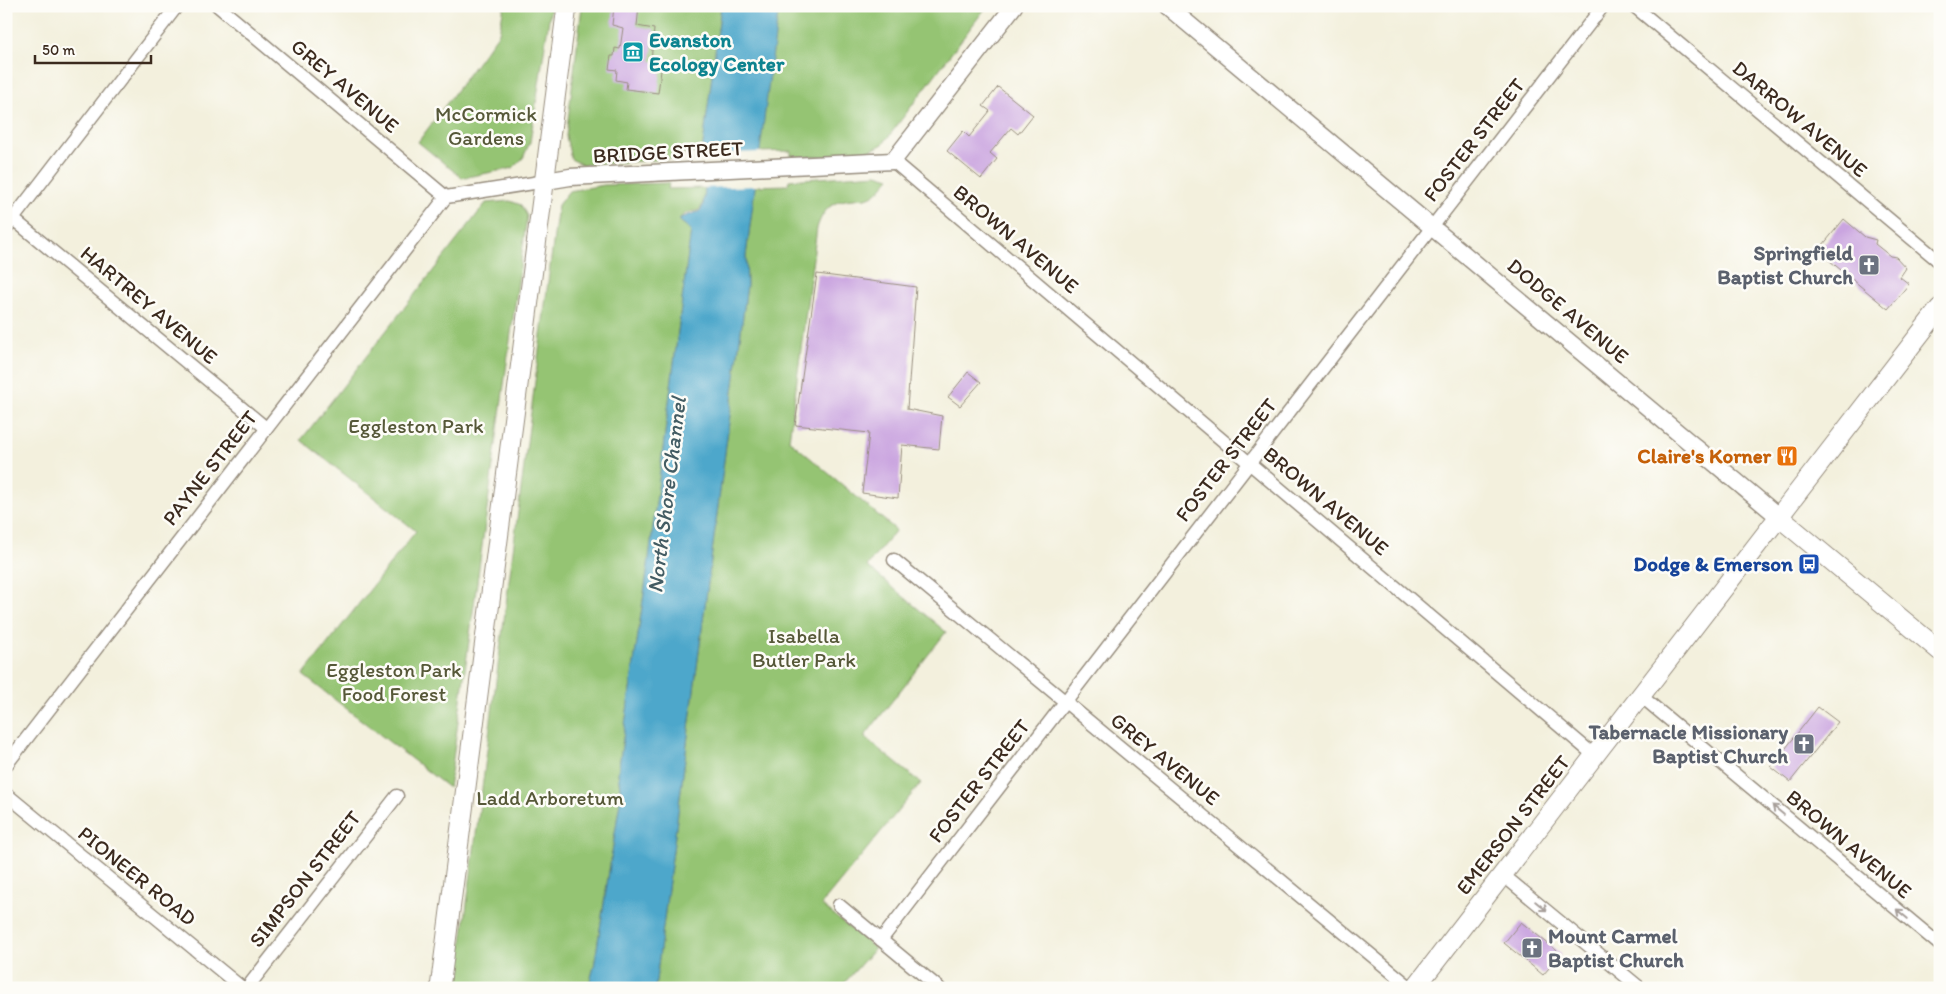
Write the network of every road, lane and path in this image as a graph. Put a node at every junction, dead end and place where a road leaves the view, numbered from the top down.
1 (177, 6) edge
2 (218, 6) edge
3 (567, 6) edge
4 (1014, 6) edge
5 (1167, 6) edge
6 (1603, 6) edge
7 (1634, 6) edge
8 (892, 161) junction
9 (546, 181) junction
10 (446, 197) junction
11 (9, 220) edge
12 (1431, 227) junction
13 (1940, 262) edge
14 (1940, 308) edge
15 (266, 428) junction
16 (1249, 463) junction
17 (1779, 517) junction
18 (894, 560) dead end
19 (1940, 651) edge
20 (1641, 696) junction
21 (1065, 703) junction
22 (1595, 756) junction
23 (6, 765) edge
24 (6, 794) edge
25 (396, 796) dead end
26 (1503, 875) junction
27 (839, 906) dead end
28 (882, 940) junction
29 (1940, 946) edge
30 (242, 988) edge
31 (247, 988) edge
32 (440, 988) edge
33 (939, 988) edge
34 (1413, 988) edge
35 (1640, 988) edge

1 - 11 street
2 - 10 street, GREY AVENUE
3 - 9 main road
4 - 8 street
5 - 12 street, DODGE AVENUE
6 - 12 street, FOSTER STREET
7 - 13 street, DARROW AVENUE
8 - 9 street, BRIDGE STREET
8 - 16 street, BROWN AVENUE
9 - 10 street, BRIDGE STREET
9 - 32 main road
10 - 15 street, PAYNE STREET
11 - 15 street, HARTREY AVENUE
12 - 16 street, FOSTER STREET
12 - 17 street, DODGE AVENUE
14 - 17 main road, EMERSON STREET
15 - 23 street, PAYNE STREET
16 - 21 street, FOSTER STREET
16 - 22 street, BROWN AVENUE
17 - 19 main road, DODGE AVENUE
17 - 20 main road, EMERSON STREET
18 - 21 street, GREY AVENUE
20 - 22 main road, EMERSON STREET
29 -> 20 street, BROWN AVENUE
21 - 28 street, FOSTER STREET
21 - 34 street, GREY AVENUE
22 - 26 main road, EMERSON STREET
24 - 30 street, PIONEER ROAD
25 - 31 street, SIMPSON STREET
26 - 34 main road, EMERSON STREET
26 -> 35 street
27 - 28 street
28 - 33 street

